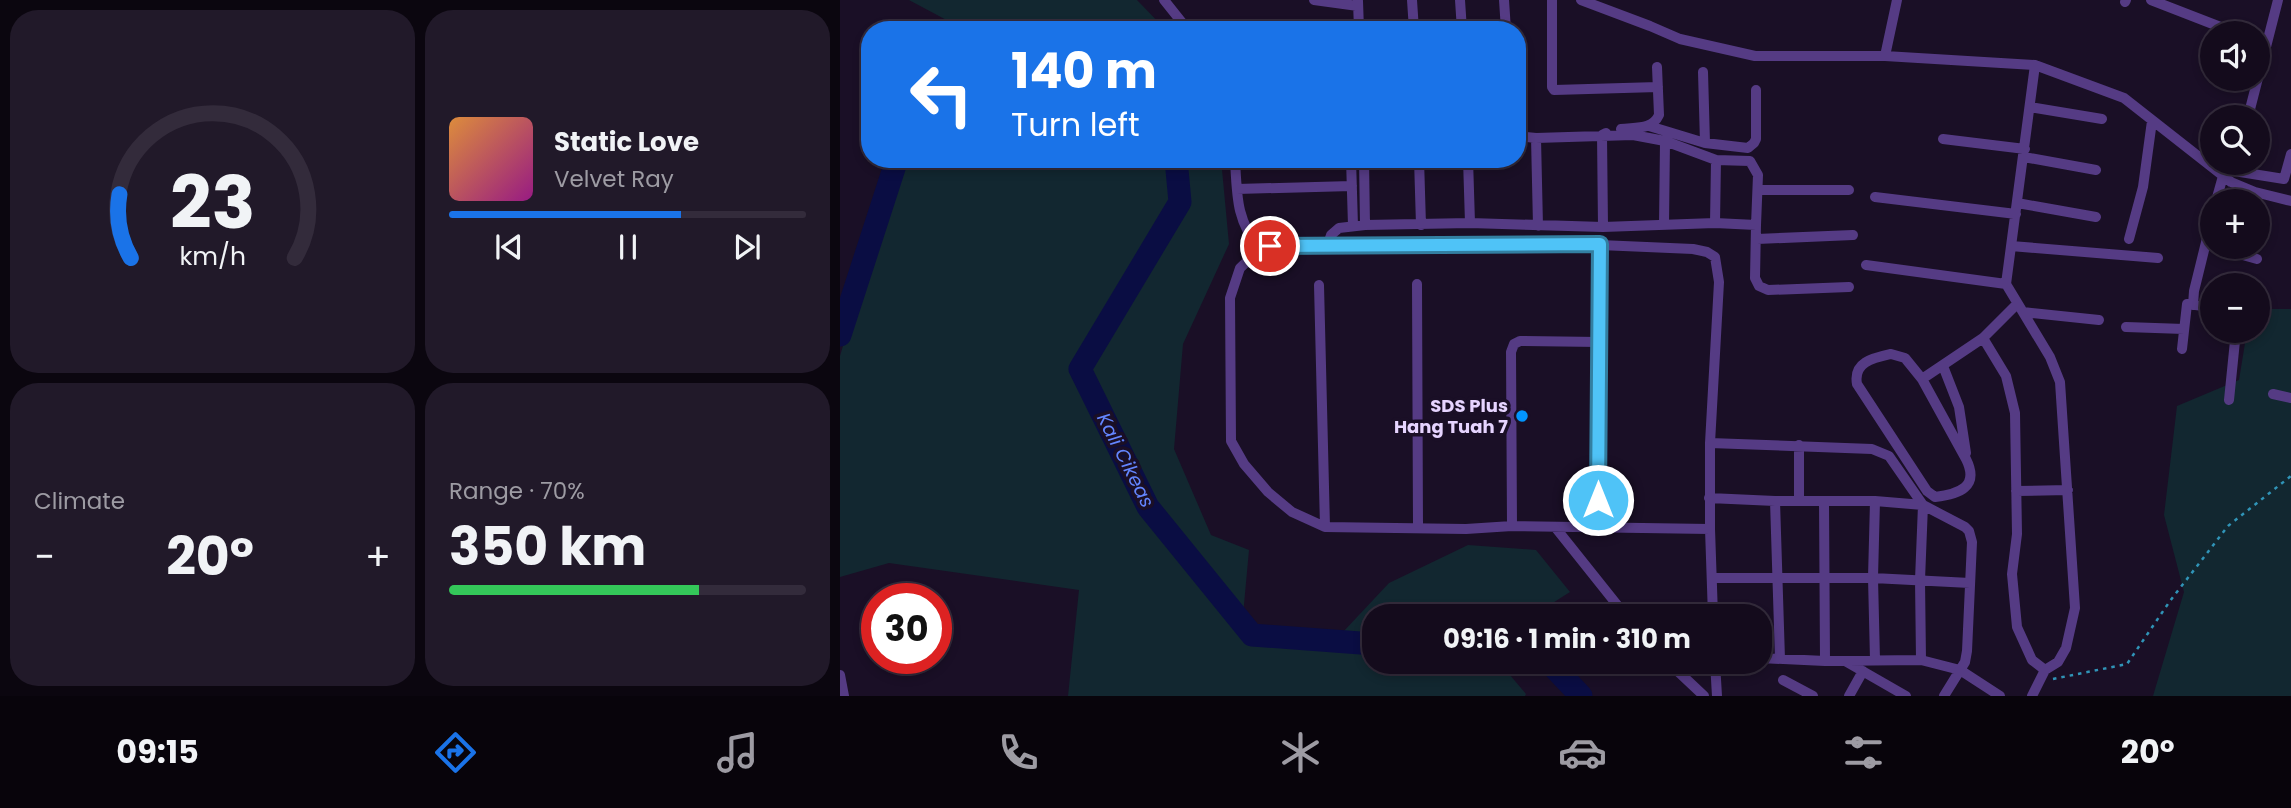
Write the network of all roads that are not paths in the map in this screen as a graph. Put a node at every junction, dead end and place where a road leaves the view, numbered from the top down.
1 (1164, 0) edge
2 (1314, 0) edge
3 (1412, 0) edge
4 (1460, 0) edge
5 (1504, 0) edge
6 (1552, 0) edge
7 (1581, 0) edge
8 (1897, 0) edge
9 (2151, 0) edge
10 (2278, 0) edge
11 (1358, 3) edge
12 (1181, 21) edge
13 (1359, 21) edge
14 (1413, 21) edge
15 (1461, 21) edge
16 (1505, 21) edge
17 (2205, 21) edge
18 (2270, 22) edge
19 (1885, 56) junction
20 (2035, 65) junction
21 (1657, 67) dead end
22 (1703, 72) dead end
23 (1658, 87) junction
24 (1756, 90) dead end
25 (2030, 107) junction
26 (2102, 120) dead end
27 (2152, 121) junction
28 (1649, 126) junction
29 (1602, 135) junction
30 (1526, 137) edge
31 (1536, 138) junction
32 (1943, 139) dead end
33 (1665, 141) junction
34 (1705, 143) junction
35 (2024, 153) junction
36 (2291, 154) edge
37 (1716, 160) junction
38 (1236, 168) edge
39 (1352, 168) edge
40 (1364, 168) edge
41 (1419, 168) edge
42 (1468, 168) edge
43 (2096, 170) dead end
44 (2259, 175) edge
45 (2223, 176) junction
46 (1352, 186) junction
47 (2219, 189) edge
48 (1237, 190) junction
49 (1759, 190) junction
50 (1849, 190) dead end
51 (1875, 197) dead end
52 (2291, 201) edge
53 (2017, 209) junction
54 (2096, 216) dead end
55 (1470, 223) junction
56 (1715, 223) junction
57 (1365, 225) junction
58 (1421, 225) junction
59 (1664, 225) junction
60 (1756, 225) junction
61 (1353, 226) junction
62 (1538, 226) junction
63 (1603, 227) junction
64 (1853, 235) dead end
65 (1757, 239) junction
66 (2129, 239) dead end
67 (1328, 244) junction
68 (1600, 244) junction
69 (2011, 246) junction
70 (1260, 249) junction
71 (2158, 258) dead end
72 (2206, 259) edge
73 (1867, 265) dead end
74 (1417, 284) dead end
75 (2006, 284) junction
76 (1320, 285) dead end
77 (1849, 287) dead end
78 (2193, 305) junction
79 (2200, 306) edge
80 (2020, 308) junction
81 (2099, 320) dead end
82 (2126, 327) dead end
83 (2185, 329) junction
84 (1983, 338) junction
85 (1599, 342) junction
86 (2235, 343) edge
87 (2182, 348) dead end
88 (1943, 366) junction
89 (1922, 379) junction
90 (2273, 394) dead end
91 (2291, 398) edge
92 (2229, 400) dead end
93 (1710, 443) junction
94 (1799, 445) junction
95 (1966, 459) junction
96 (2016, 491) junction
97 (2068, 491) junction
98 (1710, 498) junction
99 (1799, 500) junction
100 (1824, 500) junction
101 (1776, 501) junction
102 (1875, 501) junction
103 (1923, 505) junction
104 (1512, 526) junction
105 (1598, 526) junction
106 (1325, 527) junction
107 (1555, 527) junction
108 (1418, 528) junction
109 (1710, 529) junction
110 (1713, 578) junction
111 (1873, 578) junction
112 (1777, 579) junction
113 (1826, 579) junction
114 (1920, 580) junction
115 (1970, 583) junction
116 (1616, 604) edge
117 (1713, 604) edge
118 (1772, 659) edge
119 (1780, 659) junction
120 (1842, 660) junction
121 (1875, 660) junction
122 (1921, 660) junction
123 (1825, 661) junction
124 (1960, 670) junction
125 (2045, 670) junction
126 (1863, 671) junction
127 (1681, 674) edge
128 (1716, 674) edge
129 (840, 675) edge
130 (1783, 680) dead end
131 (844, 696) edge
132 (1704, 696) edge
133 (1717, 696) edge
134 (1813, 696) edge
135 (1849, 696) edge
136 (1906, 696) edge
137 (1944, 696) edge
138 (2000, 696) edge
139 (2032, 696) edge

1 - 12 street
2 - 11 street
3 - 14 street
4 - 15 street
5 - 16 street
6 - 23 street
7 - 19 street
8 - 19 street
9 - 17 street
10 - 18 street
11 - 13 street
19 - 20 street
20 - 25 street
20 - 27 street
21 - 23 street
22 - 34 street
23 - 28 street
24 - 34 street
25 - 26 street
25 - 35 street
27 - 45 street
27 - 66 street
28 - 29 street
28 - 34 street
29 - 31 street
29 - 33 street
29 - 63 street
30 - 31 street
31 - 62 street
32 - 35 street
33 - 37 street
33 - 59 street
35 - 43 street
35 - 53 street
36 - 44 street
37 - 49 street
37 - 56 street
38 - 48 street
39 - 46 street
40 - 57 street
41 - 58 street
42 - 55 street
45 - 47 street
45 - 52 street
46 - 48 street
46 - 61 street
48 - 70 street
49 - 50 street
49 - 60 street
51 - 53 street
53 - 54 street
53 - 69 street
55 - 58 street
55 - 62 street
56 - 59 street
56 - 60 street
57 - 58 street
57 - 61 street
59 - 63 street
60 - 65 street
61 - 67 street
62 - 63 street
64 - 65 street
65 - 77 street
67 - 68 street
67 - 70 street
68 - 85 street
68 - 93 street
69 - 71 street
69 - 75 street
70 - 106 street
72 - 78 street
73 - 75 street
74 - 108 street
75 - 80 street
76 - 106 street
78 - 79 street
78 - 83 street
80 - 81 street
80 - 84 street
80 - 97 street
82 - 83 street
83 - 87 street
84 - 88 street
84 - 96 street
85 - 104 street
85 - 105 street
86 - 92 street
88 - 89 street
88 - 95 street
89 - 95 street
89 - 95 street
90 - 91 street
93 - 94 street
93 - 98 street
94 - 99 street
94 - 103 street
96 - 97 street
96 - 125 street
97 - 125 street
98 - 101 street
98 - 109 street
99 - 100 street
99 - 101 street
100 - 102 street
100 - 113 street
101 - 112 street
102 - 103 street
102 - 111 street
103 - 114 street
103 - 115 street
104 - 107 street
104 - 108 street
105 - 107 street
105 - 109 street
106 - 108 street
107 - 116 street
109 - 110 street
110 - 112 street
110 - 117 street
111 - 113 street
111 - 114 street
111 - 121 street
112 - 113 street
112 - 119 street
113 - 123 street
114 - 115 street
114 - 122 street
115 - 124 street
118 - 119 street
119 - 123 street
120 - 121 street
120 - 123 street
120 - 126 street
121 - 122 street
122 - 124 street
124 - 137 street
124 - 138 street
125 - 139 street
126 - 135 street
126 - 136 street
127 - 132 street
128 - 133 street
129 - 131 street
130 - 134 street

